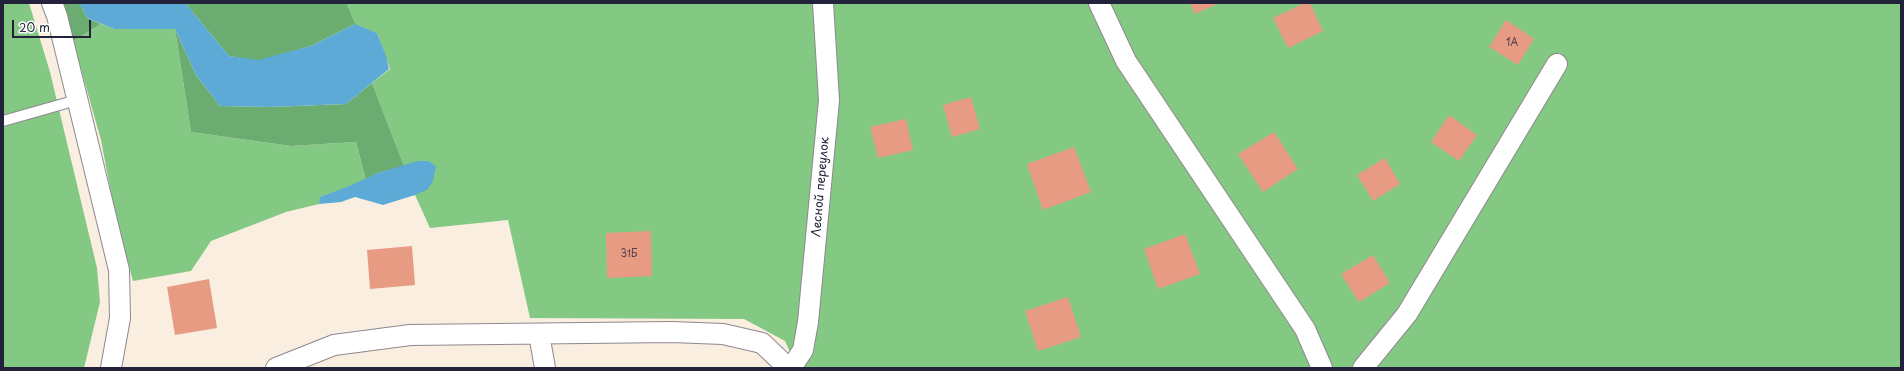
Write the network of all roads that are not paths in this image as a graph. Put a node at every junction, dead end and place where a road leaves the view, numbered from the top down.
1 (52, 3) edge
2 (823, 3) edge
3 (1099, 3) edge
4 (1557, 64) dead end
5 (78, 100) junction
6 (3, 121) edge
7 (539, 334) junction
8 (111, 368) edge
9 (276, 368) edge
10 (545, 368) edge
11 (786, 368) edge
12 (791, 368) edge
13 (1322, 368) edge
14 (1363, 368) edge

1 - 5 street
2 - 12 street, Лесной переулок
3 - 13 street
4 - 14 street
5 - 6 lane
5 - 8 street
7 - 9 street
7 - 10 street
7 - 11 street

